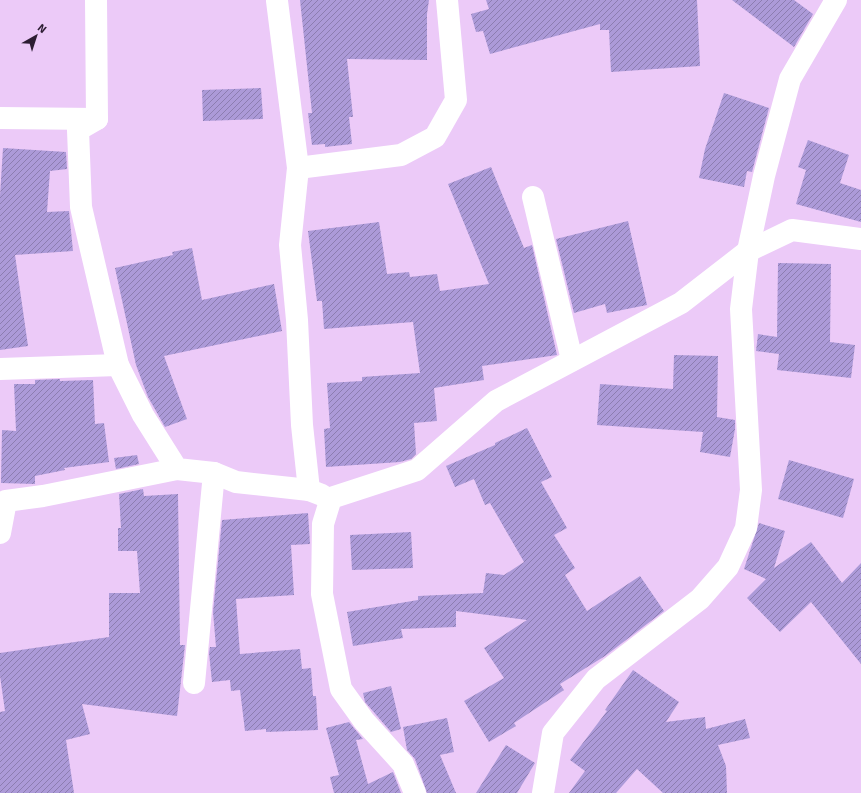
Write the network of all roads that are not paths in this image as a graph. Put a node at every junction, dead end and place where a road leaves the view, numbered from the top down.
1 (96, 0) edge
2 (447, 0) edge
3 (836, 0) edge
4 (277, 1) edge
5 (0, 118) edge
6 (97, 119) junction
7 (298, 168) junction
8 (533, 197) dead end
9 (861, 240) edge
10 (748, 251) junction
11 (572, 360) junction
12 (118, 365) junction
13 (0, 369) edge
14 (177, 469) junction
15 (214, 473) junction
16 (309, 490) junction
17 (331, 498) junction
18 (0, 533) edge
19 (194, 683) dead end
20 (415, 793) edge
21 (543, 793) edge

1 - 6 street
2 - 7 street
3 - 10 street
4 - 7 street
5 - 6 street
6 - 12 street
7 - 16 street
8 - 11 street
9 - 10 street
10 - 11 street
10 - 21 street
11 - 17 street
12 - 13 street
12 - 14 street
14 - 15 street
14 - 18 street
15 - 16 street
15 - 19 street
16 - 17 street
17 - 20 street

